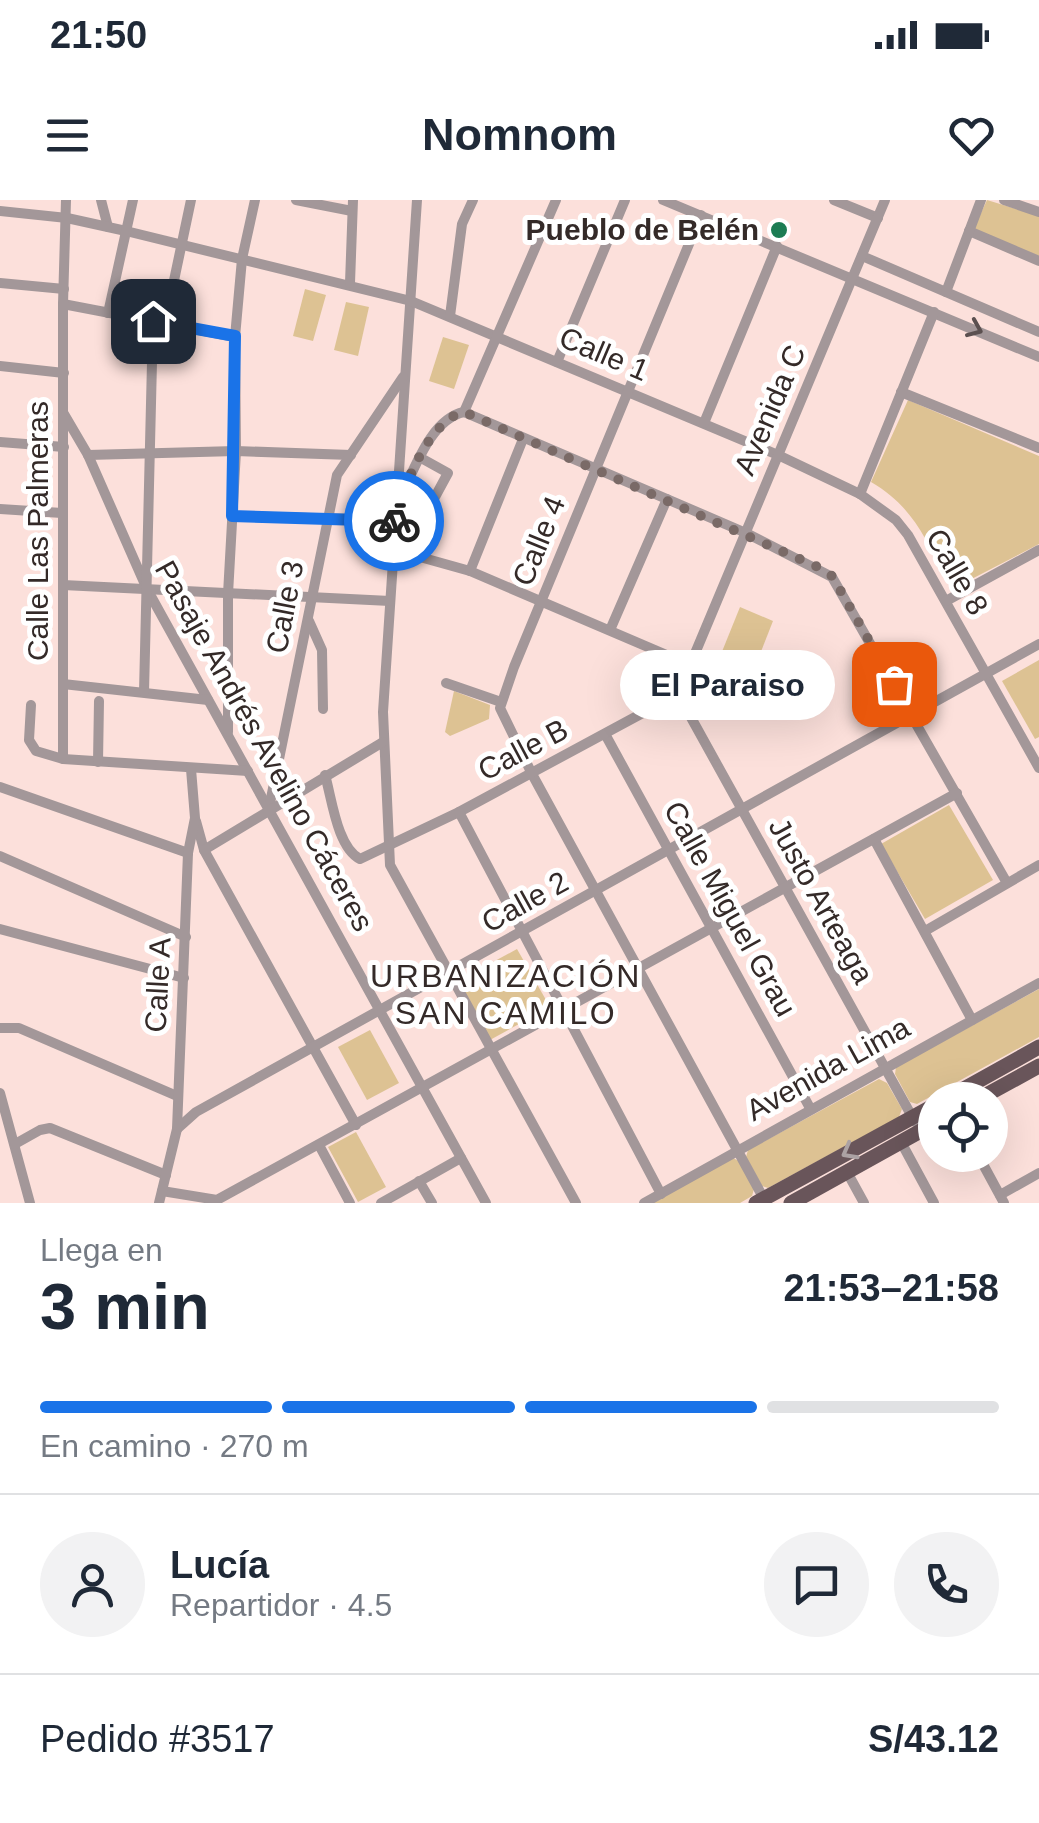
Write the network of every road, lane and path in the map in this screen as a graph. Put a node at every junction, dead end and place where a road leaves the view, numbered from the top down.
1 (66, 200) edge
2 (101, 200) edge
3 (133, 200) edge
4 (191, 200) edge
5 (255, 200) edge
6 (296, 200) edge
7 (417, 200) edge
8 (473, 200) edge
9 (556, 200) edge
10 (625, 200) edge
11 (663, 200) edge
12 (834, 200) edge
13 (886, 200) edge
14 (981, 200) edge
15 (1004, 200) edge
16 (352, 206) edge
17 (0, 211) edge
18 (1039, 212) edge
19 (701, 215) junction
20 (67, 218) junction
21 (878, 218) junction
22 (108, 227) junction
23 (126, 231) junction
24 (969, 232) junction
25 (181, 243) junction
26 (777, 246) junction
27 (862, 256) junction
28 (242, 259) junction
29 (1039, 261) edge
30 (853, 277) junction
31 (0, 283) edge
32 (350, 284) junction
33 (64, 289) junction
34 (946, 292) junction
35 (410, 300) junction
36 (63, 304) junction
37 (108, 312) junction
38 (934, 312) junction
39 (450, 316) junction
40 (159, 322) junction
41 (1039, 332) edge
42 (235, 336) junction
43 (497, 336) junction
44 (1039, 357) edge
45 (557, 362) junction
46 (0, 366) edge
47 (64, 373) junction
48 (405, 374) junction
49 (628, 392) junction
50 (901, 392) junction
51 (464, 412) junction
52 (64, 414) junction
53 (704, 423) junction
54 (523, 439) junction
55 (0, 442) edge
56 (64, 448) junction
57 (1039, 448) edge
58 (236, 451) junction
59 (150, 453) junction
60 (88, 454) junction
61 (351, 454) junction
62 (778, 455) junction
63 (420, 458) junction
64 (596, 470) junction
65 (860, 494) junction
66 (666, 499) junction
67 (398, 501) junction
68 (0, 509) edge
69 (62, 514) junction
70 (232, 516) junction
71 (328, 519) junction
72 (397, 522) junction
73 (746, 533) junction
74 (395, 550) junction
75 (1039, 550) edge
76 (470, 571) junction
77 (63, 585) junction
78 (146, 589) junction
79 (228, 594) junction
80 (314, 598) junction
81 (542, 600) junction
82 (946, 600) junction
83 (390, 601) junction
84 (309, 620) junction
85 (610, 630) junction
86 (1039, 644) edge
87 (690, 665) junction
88 (986, 673) junction
89 (446, 683) dead end
90 (63, 684) junction
91 (144, 692) junction
92 (678, 694) junction
93 (99, 700) dead end
94 (208, 700) junction
95 (501, 702) junction
96 (31, 705) dead end
97 (322, 709) dead end
98 (912, 714) junction
99 (605, 734) junction
100 (228, 735) junction
101 (383, 742) junction
102 (1035, 750) edge
103 (63, 759) junction
104 (98, 762) junction
105 (1039, 768) edge
106 (190, 769) junction
107 (248, 772) junction
108 (532, 774) junction
109 (325, 775) junction
110 (0, 788) edge
111 (957, 793) junction
112 (269, 809) junction
113 (742, 810) junction
114 (459, 812) junction
115 (195, 818) junction
116 (874, 839) junction
117 (390, 846) junction
118 (204, 850) junction
119 (669, 850) junction
120 (188, 853) junction
121 (0, 856) edge
122 (1039, 865) edge
123 (1007, 883) junction
124 (786, 888) junction
125 (596, 891) junction
126 (0, 929) edge
127 (712, 929) junction
128 (925, 931) junction
129 (522, 932) junction
130 (186, 937) junction
131 (638, 970) junction
132 (450, 973) junction
133 (184, 978) junction
134 (1039, 984) edge
135 (564, 1010) junction
136 (380, 1012) junction
137 (972, 1020) junction
138 (0, 1028) edge
139 (1039, 1047) edge
140 (314, 1048) junction
141 (492, 1050) junction
142 (1039, 1066) edge
143 (885, 1068) junction
144 (976, 1082) edge
145 (1008, 1083) edge
146 (422, 1088) junction
147 (0, 1093) edge
148 (177, 1096) junction
149 (810, 1108) junction
150 (918, 1118) edge
151 (356, 1124) junction
152 (918, 1126) edge
153 (918, 1127) edge
154 (177, 1129) junction
155 (901, 1142) junction
156 (14, 1144) junction
157 (319, 1145) junction
158 (738, 1152) junction
159 (461, 1158) junction
160 (847, 1172) junction
161 (987, 1172) edge
162 (1039, 1173) edge
163 (166, 1175) junction
164 (419, 1181) junction
165 (661, 1194) junction
166 (160, 1197) edge
167 (1002, 1199) edge
168 (760, 1201) edge
169 (213, 1202) edge
170 (26, 1203) edge
171 (350, 1203) edge
172 (380, 1203) edge
173 (432, 1203) edge
174 (486, 1203) edge
175 (576, 1203) edge
176 (644, 1203) edge
177 (791, 1203) edge
178 (864, 1203) edge
179 (934, 1203) edge

1 - 20 street, Calle Las Palmeras
2 - 22 street
3 - 23 street
4 - 25 street
5 - 28 street
6 - 16 street
7 - 35 street
8 - 39 street
9 - 43 street
10 - 45 street
11 - 19 street
12 - 21 street
13 - 21 street, Avenida C
14 - 24 street
15 - 18 street
16 - 32 street
17 - 20 street, Calle 1
19 - 26 street
19 - 49 street, Calle 4
20 - 22 street, Calle 1
20 - 33 street, Calle Las Palmeras
21 - 27 street, Avenida C
22 - 23 street, Calle 1
23 - 25 street, Calle 1
23 - 37 street
24 - 29 street
24 - 34 street
25 - 28 street, Calle 1
25 - 40 street
26 - 30 street
26 - 53 street
27 - 30 street, Avenida C
27 - 34 street
28 - 32 street, Calle 1
28 - 42 street
30 - 38 street
30 - 62 street, Avenida C
31 - 33 street
32 - 35 street, Calle 1
33 - 36 street, Calle Las Palmeras
34 - 41 street
35 - 39 street, Calle 1
35 - 48 street
36 - 37 street
36 - 47 street, Calle Las Palmeras
37 - 40 street
38 -> 44 street
38 - 50 street
39 - 43 street, Calle 1
40 - 42 street
40 - 59 street
42 - 58 street
43 - 45 street, Calle 1
43 - 51 street
45 - 49 street, Calle 1
46 - 47 street
47 - 52 street, Calle Las Palmeras
48 - 61 street, Calle 3
48 - 67 street
49 - 53 street, Calle 1
49 - 64 street, Calle 4
50 - 57 street
50 - 65 street
51 - 54 street
51 - 63 street
52 - 56 street, Calle Las Palmeras
52 - 60 street, Pasaje Andrés Avelino Cáceres
53 - 62 street, Calle 1
54 - 64 street
54 - 76 street
55 - 56 street
56 - 69 street, Calle Las Palmeras
58 - 59 street
58 - 61 street
58 - 70 street
59 - 60 street
59 - 78 street
60 - 78 street, Pasaje Andrés Avelino Cáceres
61 - 71 street, Calle 3
62 - 65 street, Calle 8
62 - 73 street, Avenida C
63 - 67 street
63 - 72 street
64 - 66 street
64 - 81 street, Calle 4
65 - 82 street, Calle 8
66 - 73 street
66 - 85 street
67 - 72 street
68 - 69 street
69 - 77 street, Calle Las Palmeras
70 - 71 street
70 - 79 street
71 - 72 street
71 - 80 street, Calle 3
72 - 74 street
73 - 87 street, Avenida C
73 - 98 street
74 - 76 street
74 - 83 street
75 - 82 street
76 - 81 street
77 - 78 street
77 - 90 street, Calle Las Palmeras
78 - 79 street
78 - 91 street
78 - 94 street, Pasaje Andrés Avelino Cáceres
79 - 80 street
79 - 100 street
80 - 83 street
80 - 84 street, Calle 3
81 - 85 street
81 - 95 street, Calle 4
82 - 88 street, Calle 8
83 - 101 street
84 - 97 street
84 - 112 street, Calle 3
85 - 87 street
86 - 88 street, Calle 2
87 - 92 street, Avenida C
88 - 98 street, Calle 2
88 - 102 street, Calle 8
89 - 95 street
90 - 91 street
90 - 103 street, Calle Las Palmeras
91 - 94 street
92 - 99 street, Calle B
92 - 113 street, Justo Arteaga
93 - 104 street
94 - 100 street, Pasaje Andrés Avelino Cáceres
95 - 108 street
96 - 103 street
98 - 111 street
98 - 113 street, Calle 2
99 - 108 street, Calle B
99 - 119 street, Calle Miguel Grau
100 - 107 street, Pasaje Andrés Avelino Cáceres
101 - 109 street
101 - 117 street
102 - 105 street, Calle 8
103 - 104 street
104 - 106 street
106 - 107 street
106 - 115 street, Calle A
107 - 112 street, Pasaje Andrés Avelino Cáceres
108 - 114 street, Calle B
108 - 125 street
109 - 112 street
109 - 117 street
110 - 120 street
111 - 116 street
111 - 123 street
112 - 118 street
112 - 136 street, Pasaje Andrés Avelino Cáceres
113 - 119 street, Calle 2
113 - 124 street, Justo Arteaga
114 - 117 street, Calle B
114 - 129 street
115 - 118 street
115 - 120 street, Calle A
116 - 124 street
116 - 128 street
117 - 132 street
118 - 140 street
119 - 125 street, Calle 2
119 - 127 street, Calle Miguel Grau
120 - 130 street, Calle A
121 - 130 street
122 - 123 street
123 - 128 street
124 - 127 street
124 - 143 street, Justo Arteaga
125 - 129 street, Calle 2
125 - 131 street
126 - 133 street
127 - 131 street
127 - 149 street, Calle Miguel Grau
128 - 137 street
129 - 132 street, Calle 2
129 - 135 street
130 - 133 street, Calle A
131 - 135 street
131 - 158 street
132 - 136 street, Calle 2
132 - 141 street
133 - 148 street, Calle A
134 - 137 street, Avenida Lima
135 - 141 street
135 - 165 street
136 - 140 street, Calle 2
136 - 146 street, Pasaje Andrés Avelino Cáceres
137 - 143 street, Avenida Lima
138 - 148 street
139 - 144 main road
140 - 151 street
140 - 154 street, Calle 2
141 - 146 street
141 - 175 street
142 - 145 main road
143 - 149 street, Avenida Lima
143 - 150 street, Justo Arteaga
146 - 151 street
146 - 159 street, Pasaje Andrés Avelino Cáceres
147 - 156 street
148 - 154 street, Calle A
149 - 158 street, Avenida Lima
151 - 157 street
152 -> 168 main road
153 - 155 main road
154 - 163 street, Calle A
155 - 160 main road
155 - 179 street
156 - 163 street
156 - 170 street
157 - 169 street
157 - 171 street
158 - 165 street, Avenida Lima
158 - 168 street
159 - 164 street
159 - 174 street, Pasaje Andrés Avelino Cáceres
160 - 177 main road
160 - 178 street
161 - 167 street
162 - 167 street
163 - 166 street, Calle A
164 - 172 street
164 - 173 street
165 - 176 street, Avenida Lima
166 - 169 street

